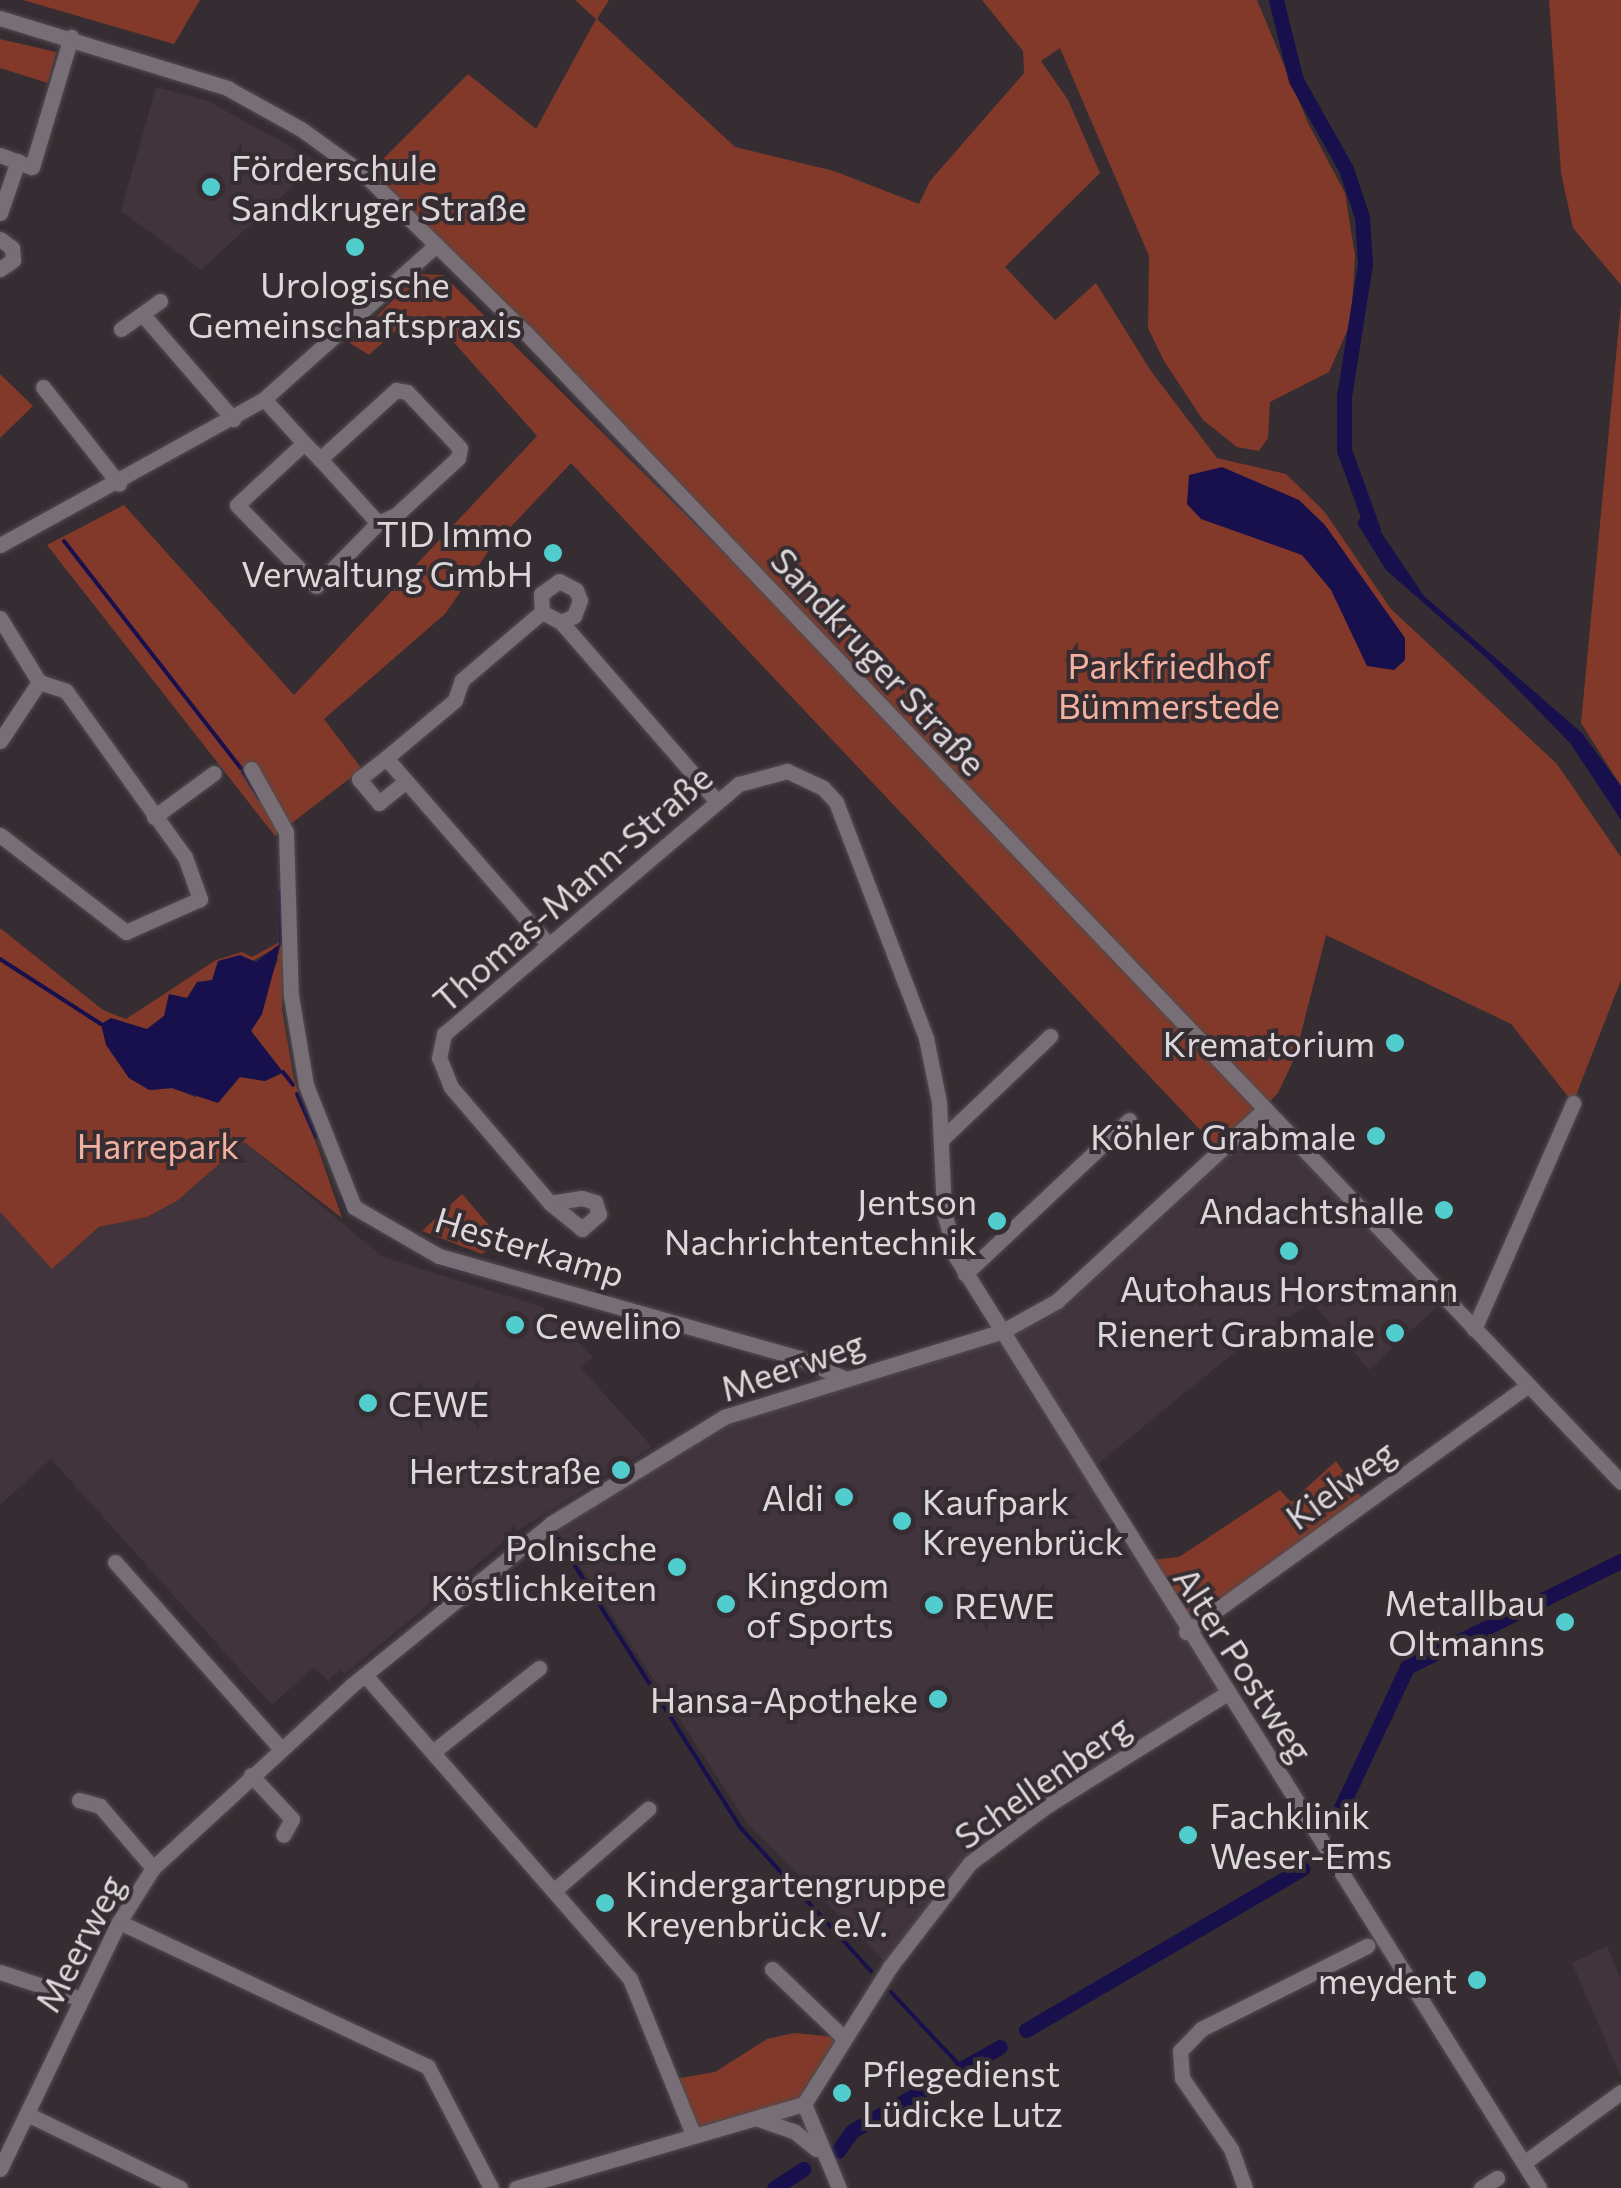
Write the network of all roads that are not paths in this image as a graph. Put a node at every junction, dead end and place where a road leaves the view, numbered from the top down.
1 (0, 18) edge
2 (71, 37) junction
3 (0, 155) edge
4 (18, 161) junction
5 (0, 213) edge
6 (0, 239) edge
7 (436, 245) junction
8 (0, 269) edge
9 (160, 301) dead end
10 (142, 314) junction
11 (121, 329) dead end
12 (43, 387) dead end
13 (264, 400) junction
14 (233, 419) junction
15 (304, 444) junction
16 (320, 459) junction
17 (119, 484) junction
18 (378, 523) junction
19 (0, 545) edge
20 (542, 612) junction
21 (0, 618) edge
22 (561, 622) junction
23 (39, 682) junction
24 (0, 741) edge
25 (386, 758) junction
26 (250, 769) dead end
27 (214, 772) dead end
28 (406, 781) junction
29 (716, 800) junction
30 (154, 817) junction
31 (0, 834) edge
32 (847, 836) joint
33 (549, 944) junction
34 (1050, 1036) dead end
35 (1573, 1103) dead end
36 (1264, 1110) junction
37 (1129, 1120) dead end
38 (943, 1138) junction
39 (550, 1203) dead end
40 (966, 1274) junction
41 (1474, 1330) junction
42 (1000, 1332) junction
43 (844, 1378) junction
44 (1528, 1385) junction
45 (1621, 1482) edge
46 (115, 1562) dead end
47 (1186, 1632) junction
48 (539, 1668) dead end
49 (366, 1674) junction
50 (1226, 1694) junction
51 (280, 1748) junction
52 (434, 1751) junction
53 (252, 1775) junction
54 (79, 1800) dead end
55 (648, 1810) dead end
56 (283, 1835) dead end
57 (154, 1868) junction
58 (557, 1888) junction
59 (119, 1922) junction
60 (1367, 1946) dead end
61 (772, 1969) dead end
62 (0, 1972) edge
63 (81, 1999) junction
64 (843, 2037) junction
65 (1621, 2092) edge
66 (804, 2104) junction
67 (26, 2114) junction
68 (758, 2119) junction
69 (692, 2132) junction
70 (818, 2152) junction
71 (1524, 2162) junction
72 (0, 2169) edge
73 (1497, 2178) dead end
74 (180, 2188) edge
75 (492, 2188) edge
76 (516, 2188) edge
77 (839, 2188) edge
78 (1245, 2188) edge
79 (1481, 2188) edge
80 (1539, 2188) edge

1 - 2 street, Sandkruger Straße
2 - 4 street
2 - 7 street, Sandkruger Straße
3 - 4 street
4 - 5 street
6 - 8 street
7 - 13 street
7 - 36 street, Sandkruger Straße
9 - 10 street
10 - 11 street
10 - 14 street
12 - 17 street
13 - 14 street
13 - 15 street
14 - 17 street
15 - 16 street
15 - 18 street
16 - 18 street
16 - 18 street
17 - 19 street
20 - 22 street
20 - 22 street
20 - 25 street
21 - 23 street
22 - 29 street
23 - 24 street
23 - 30 street
25 - 28 street
25 - 28 street
26 - 43 street, Hesterkamp
27 - 30 street
28 - 33 street
29 - 32 street, Thomas-Mann-Straße
29 - 33 street, Thomas-Mann-Straße
30 - 31 street
32 - 38 street, Alter Postweg
33 - 39 street, Thomas-Mann-Straße
34 - 38 street
35 - 41 street
36 - 41 street, Sandkruger Straße
36 - 42 street, Meerweg
37 - 40 street
38 - 40 street, Alter Postweg
40 - 42 street, Alter Postweg
41 - 44 street, Sandkruger Straße
42 - 43 street, Meerweg
42 - 47 street, Alter Postweg
43 - 49 street, Meerweg
44 - 45 street, Sandkruger Straße
44 - 47 street, Kielweg
46 - 51 street
47 - 50 street, Alter Postweg
48 - 52 street
49 - 51 street, Meerweg
49 - 52 street
50 - 64 street, Schellenberg
50 - 71 street, Alter Postweg
51 - 53 street, Meerweg
52 - 58 street
53 - 56 street
53 - 57 street, Meerweg
54 - 57 street
55 - 58 street
57 - 59 street, Meerweg
58 - 69 street
59 - 63 street, Meerweg
59 - 75 street
60 - 78 street
61 - 64 street
62 - 63 street
63 - 67 street, Meerweg
64 - 66 street, Schellenberg
65 - 71 street
66 - 68 street
66 - 70 street
67 - 72 street, Meerweg
67 - 74 street
68 - 69 street
68 - 70 street
69 - 76 street
70 - 77 street
71 - 80 street, Alter Postweg
73 - 79 street

